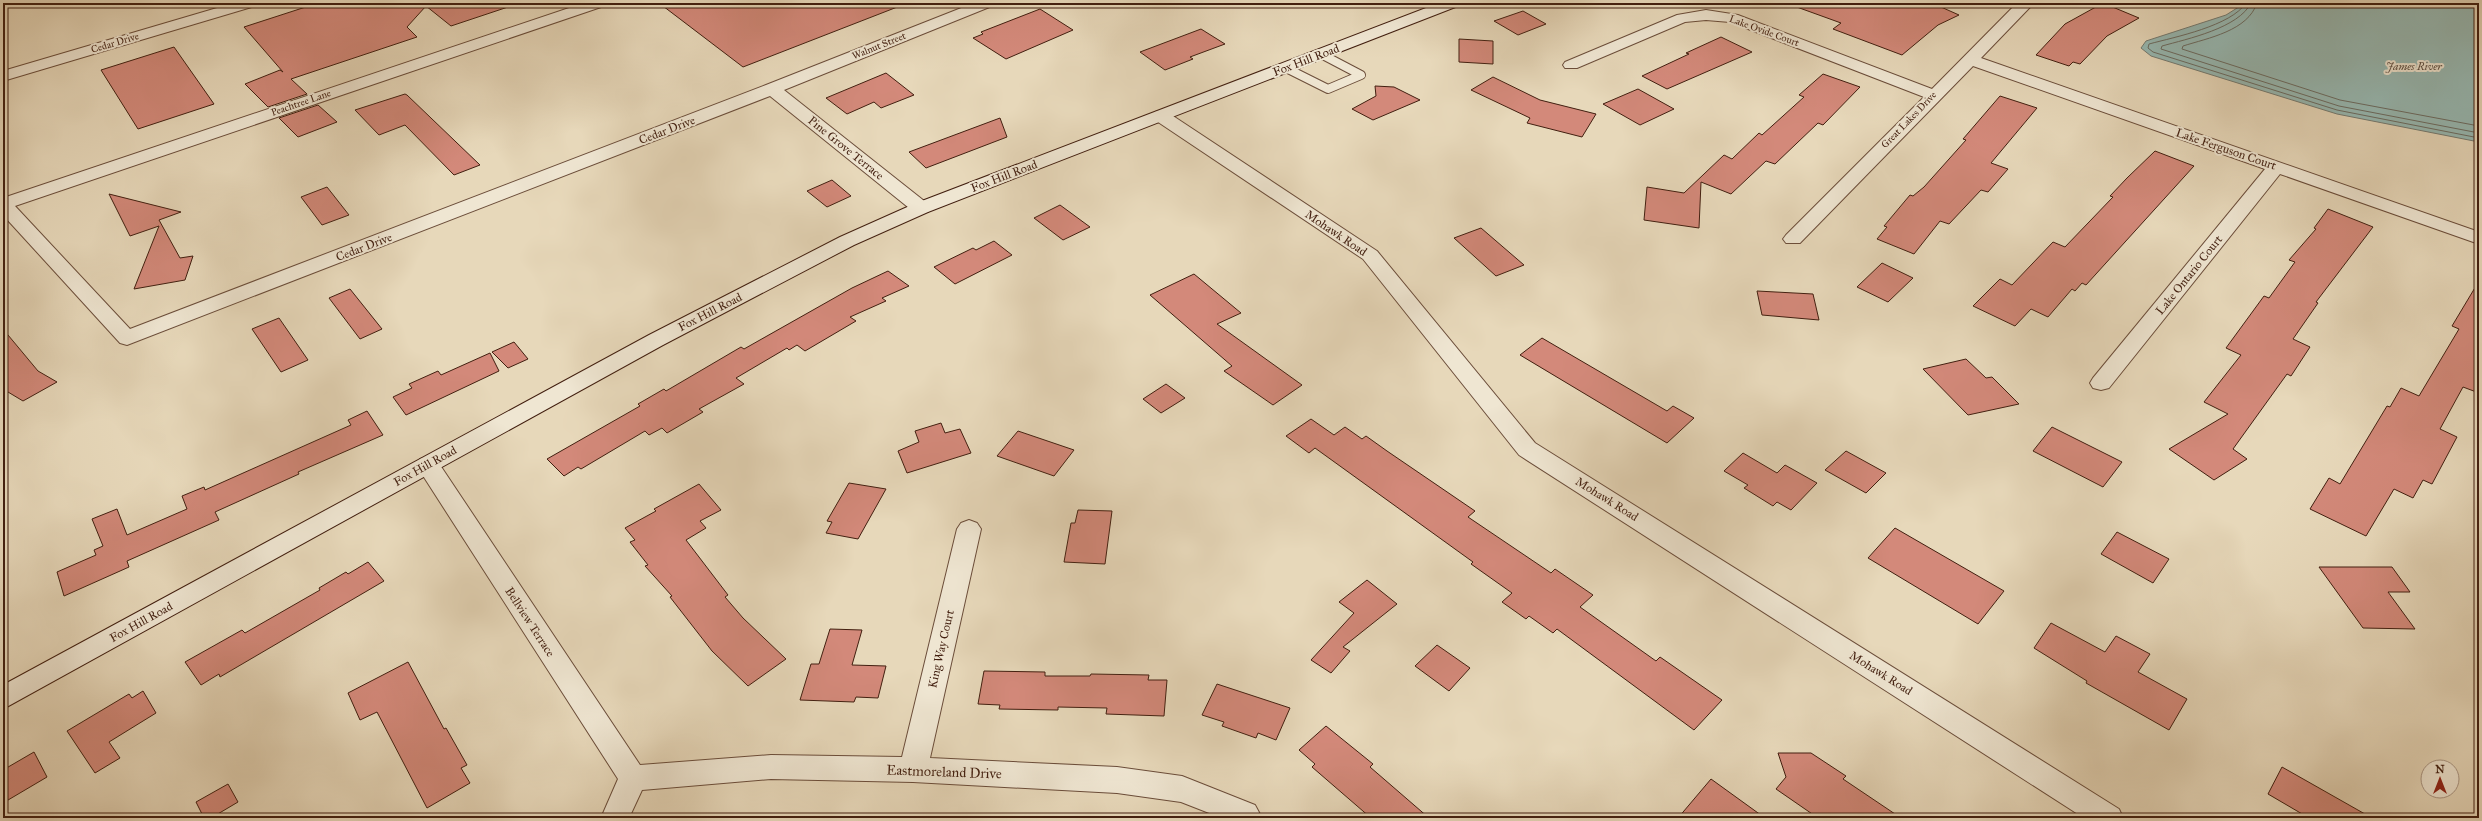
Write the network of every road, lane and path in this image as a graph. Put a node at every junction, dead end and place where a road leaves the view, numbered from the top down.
1 (250, 3) edge
2 (599, 3) edge
3 (987, 3) edge
4 (1453, 3) edge
5 (2026, 3) edge
6 (1322, 54) junction
7 (1972, 60) junction
8 (1571, 65) dead end
9 (1286, 68) junction
10 (3, 76) edge
11 (772, 89) junction
12 (1933, 95) junction
13 (1160, 116) junction
14 (2276, 167) junction
15 (3, 204) edge
16 (921, 208) junction
17 (2479, 238) edge
18 (1794, 239) dead end
19 (2101, 383) dead end
20 (428, 465) junction
21 (969, 529) dead end
22 (3, 698) edge
23 (913, 770) junction
24 (633, 778) junction
25 (615, 818) edge
26 (1248, 818) edge
27 (2110, 818) edge

1 - 10 street, Cedar Drive
2 - 15 street, Peachtree Lane
3 - 11 street, Walnut Street
4 - 6 street, Fox Hill Road
5 - 7 street, Great Lakes Drive
6 - 9 street, Fox Hill Road
6 - 9 lane
7 - 12 street, Great Lakes Drive
7 - 14 street, Lake Ferguson Court
8 - 12 street, Lake Ovide Court
9 - 13 street, Fox Hill Road
11 - 15 street, Cedar Drive
11 - 16 street, Pine Grove Terrace
12 - 18 street, Great Lakes Drive
13 - 16 street, Fox Hill Road
13 - 27 street, Mohawk Road
14 - 17 street, Lake Ferguson Court
14 - 19 street, Lake Ontario Court
16 - 20 street, Fox Hill Road
20 - 22 street, Fox Hill Road
20 - 24 street, Bellview Terrace
21 - 23 street, King Way Court
23 - 24 street, Eastmoreland Drive
23 - 26 street, Eastmoreland Drive
24 - 25 street

